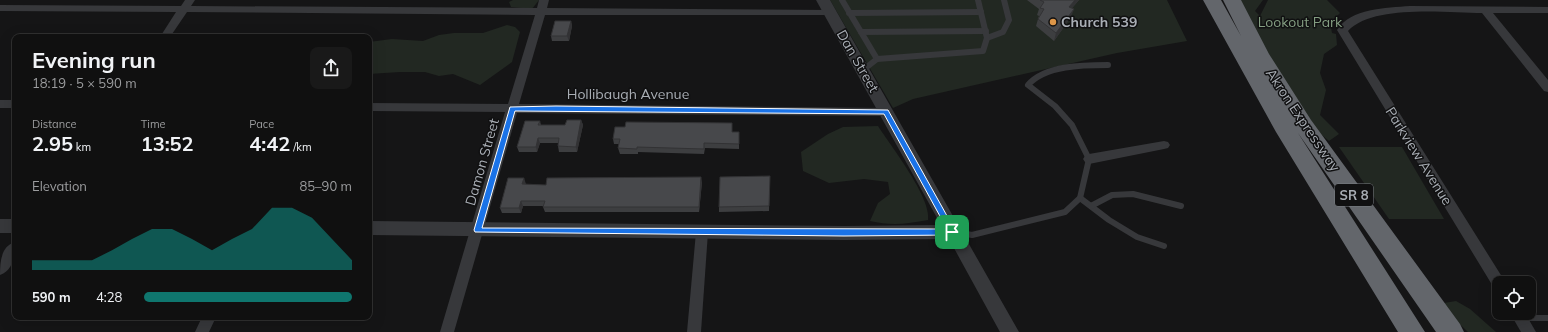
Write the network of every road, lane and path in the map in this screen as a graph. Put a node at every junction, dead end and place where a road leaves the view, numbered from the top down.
1 (190, 0) edge
2 (544, 0) edge
3 (842, 0) edge
4 (978, 0) edge
5 (1004, 0) edge
6 (1212, 0) edge
7 (1232, 0) edge
8 (827, 7) edge
9 (0, 8) edge
10 (184, 9) junction
11 (1485, 10) junction
12 (1548, 10) edge
13 (540, 12) junction
14 (981, 12) junction
15 (849, 13) junction
16 (986, 31) junction
17 (861, 32) junction
18 (167, 34) edge
19 (987, 38) junction
20 (877, 59) junction
21 (1108, 65) dead end
22 (862, 70) junction
23 (1547, 86) edge
24 (0, 104) edge
25 (12, 104) edge
26 (372, 107) edge
27 (513, 109) junction
28 (886, 112) junction
29 (1164, 145) dead end
30 (1089, 159) junction
31 (1080, 198) junction
32 (1091, 206) junction
33 (1181, 206) dead end
34 (0, 226) edge
35 (12, 226) edge
36 (372, 228) edge
37 (478, 230) junction
38 (702, 232) junction
39 (952, 232) junction
40 (1164, 246) dead end
41 (12, 251) edge
42 (0, 269) edge
43 (1494, 276) edge
44 (1536, 317) edge
45 (1548, 318) edge
46 (208, 320) edge
47 (1521, 320) edge
48 (202, 332) edge
49 (447, 332) edge
50 (694, 332) edge
51 (1010, 332) edge
52 (1412, 332) edge
53 (1451, 332) edge
54 (1529, 332) edge

1 - 10 street
2 - 13 street, Damon Street
3 - 15 lane
4 - 14 lane
5 - 19 lane
6 - 52 highway, Akron Expressway / SR 8
7 - 53 highway, Akron Expressway / SR 8
8 - 13 street
8 - 22 street, Dan Street
9 - 10 street
10 - 13 street
10 - 18 street
11 - 12 street
11 - 23 street
11 - 43 street, Parkview Avenue
13 - 27 street, Damon Street
14 - 15 lane
14 - 16 lane
15 - 17 lane
16 - 17 lane
16 - 19 lane
17 - 20 lane
19 - 20 lane
20 - 22 lane
21 - 30 lane
22 - 28 street, Dan Street
24 - 25 street
26 - 27 street, Hollibaugh Avenue
27 - 28 street, Hollibaugh Avenue
27 - 37 street, Damon Street
28 - 39 street, Dan Street
29 - 30 street
30 - 31 lane
31 - 32 lane
31 - 39 lane
32 - 33 lane
32 - 40 lane
34 - 35 street
36 - 37 street
37 - 38 street
37 - 49 street, Damon Street
38 - 39 street
38 - 50 street
39 - 51 street, Dan Street
41 - 42 street
44 - 45 lane
46 - 48 street
47 - 54 street

